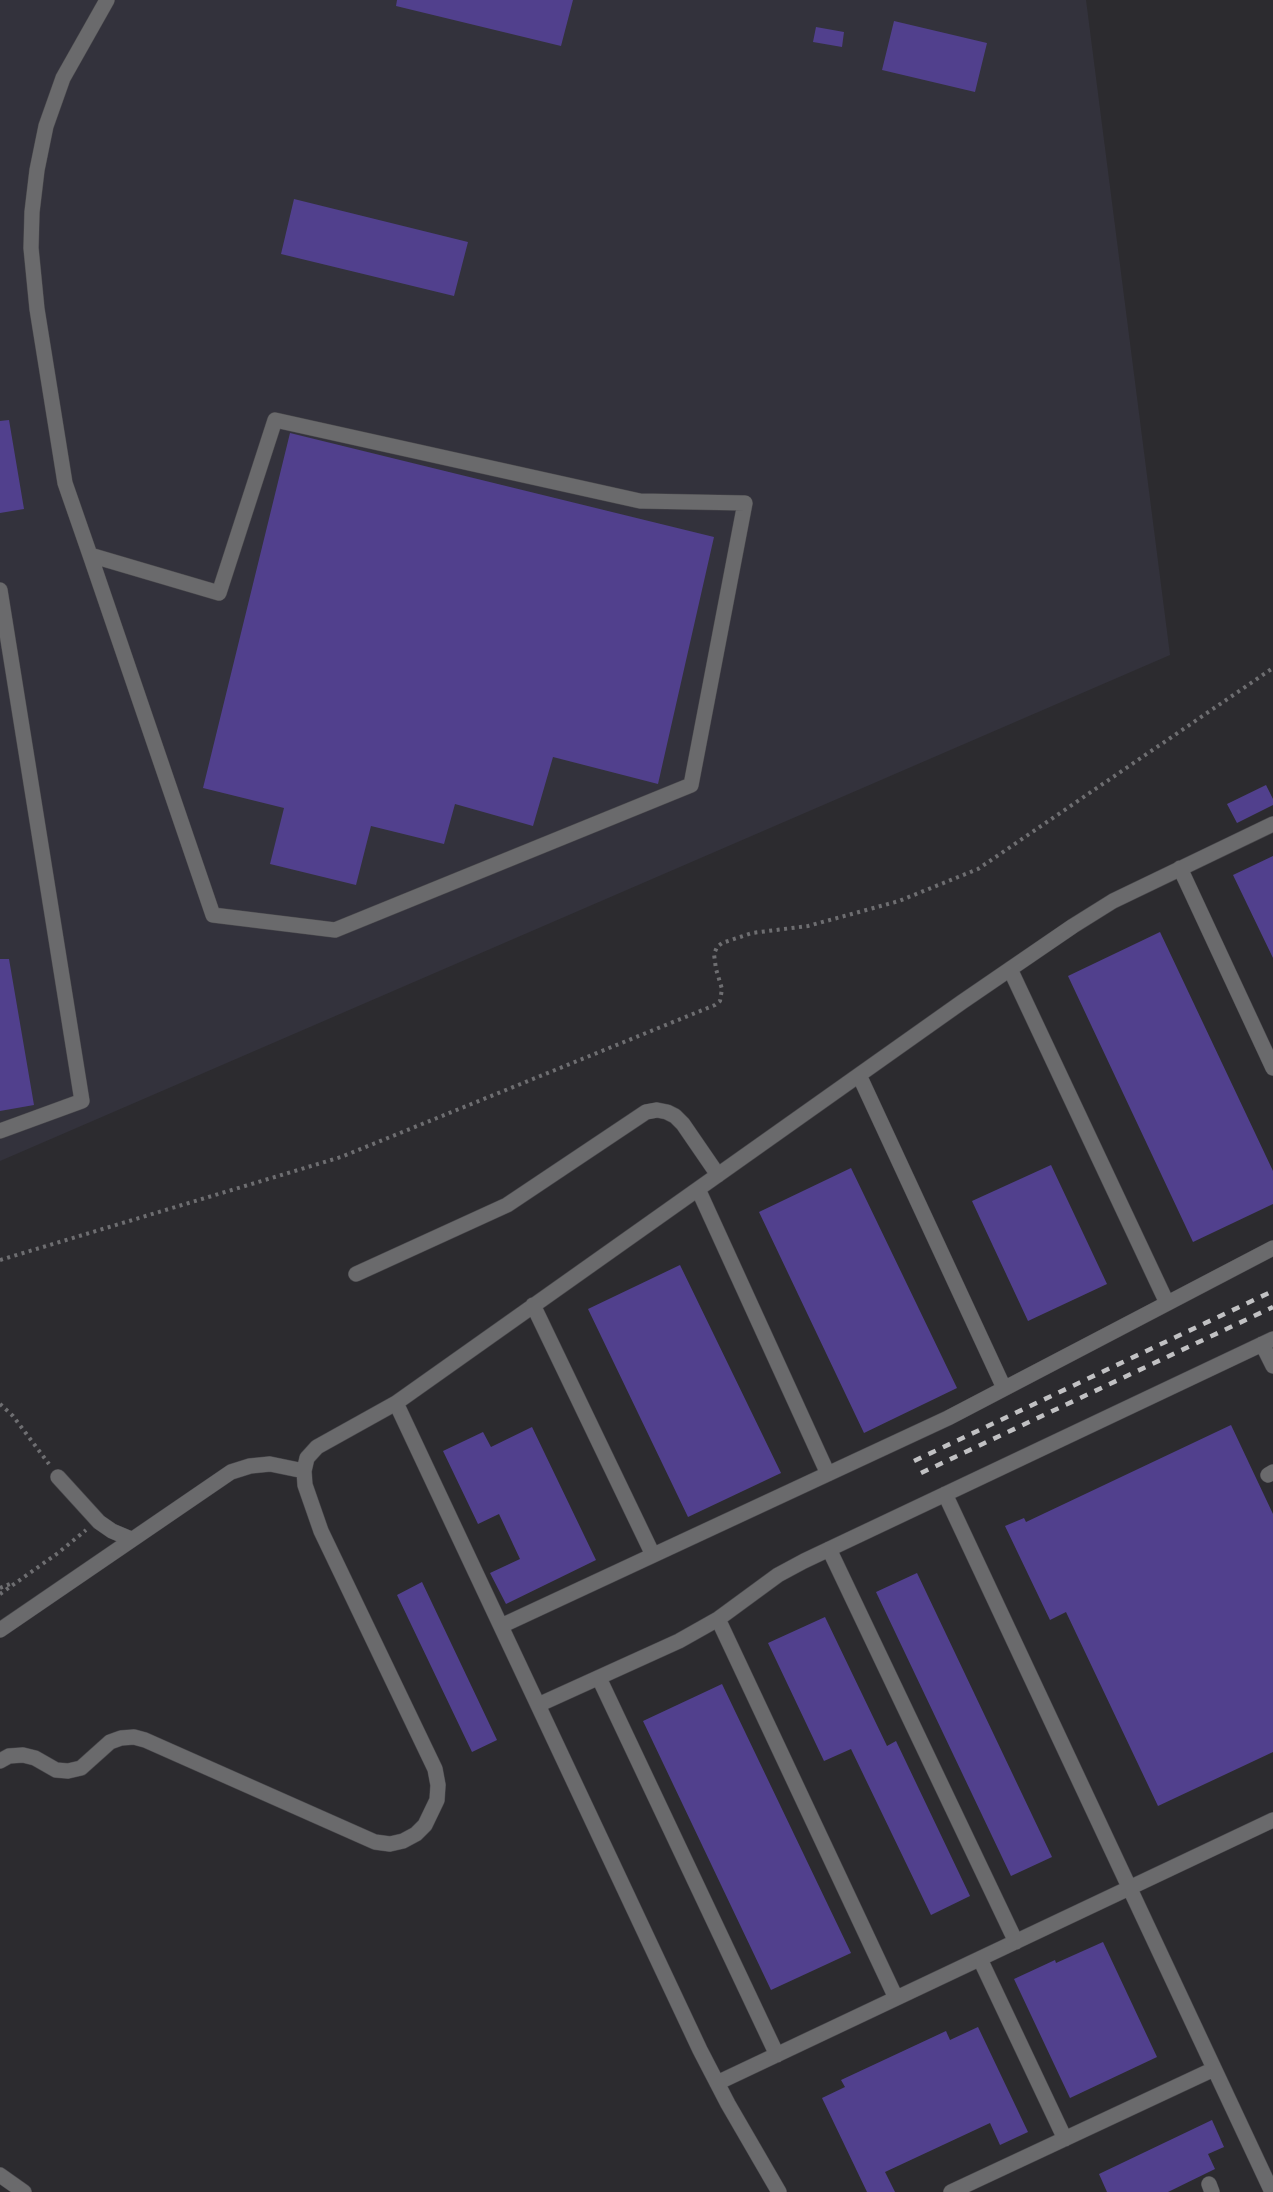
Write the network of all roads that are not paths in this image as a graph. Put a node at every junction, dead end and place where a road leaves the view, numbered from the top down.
1 (107, 0) edge
2 (90, 555) junction
3 (0, 590) edge
4 (1273, 824) edge
5 (1180, 868) junction
6 (1010, 969) junction
7 (1273, 1068) edge
8 (859, 1075) junction
9 (0, 1131) edge
10 (718, 1175) junction
11 (698, 1189) junction
12 (1273, 1248) edge
13 (356, 1274) dead end
14 (1167, 1303) junction
15 (533, 1305) junction
16 (1268, 1342) edge
17 (1273, 1366) edge
18 (1004, 1388) junction
19 (396, 1403) junction
20 (304, 1471) junction
21 (828, 1474) junction
22 (58, 1477) road end
23 (945, 1494) junction
24 (131, 1539) junction
25 (829, 1549) junction
26 (653, 1555) junction
27 (718, 1619) junction
28 (501, 1626) junction
29 (0, 1630) edge
30 (599, 1678) junction
31 (538, 1706) junction
32 (0, 1761) edge
33 (1273, 1820) edge
34 (1129, 1888) junction
35 (1016, 1942) junction
36 (980, 1959) junction
37 (896, 1998) junction
38 (777, 2055) junction
39 (1214, 2069) junction
40 (717, 2083) junction
41 (1065, 2139) junction
42 (0, 2175) edge
43 (24, 2192) edge
44 (779, 2192) edge
45 (951, 2192) edge
46 (1272, 2192) edge

1 - 2 street
2 - 2 street
3 - 9 street
4 - 5 street
5 - 6 street
5 - 7 street
6 - 8 street
6 - 14 street
8 - 10 street
8 - 18 street
10 - 11 street
10 - 13 street
11 - 15 street
11 - 21 street
12 - 14 street
14 - 18 street
15 - 19 street
15 - 26 street
16 - 17 street
16 - 23 street
18 - 21 street
19 - 20 street
19 - 28 street
20 - 24 street
20 - 32 street
21 - 26 street
22 - 24 street
23 - 25 street
23 - 34 street
24 - 29 street
25 - 27 street
25 - 35 street
26 - 28 street
27 - 30 street
27 - 37 street
28 - 31 street
30 - 31 street
30 - 38 street
31 - 40 street
33 - 34 street
34 - 35 street
34 - 39 street
35 - 36 street
36 - 37 street
36 - 41 street
37 - 38 street
38 - 40 street
39 - 41 street
39 - 46 street
40 - 44 street
41 - 45 street
42 - 43 street

